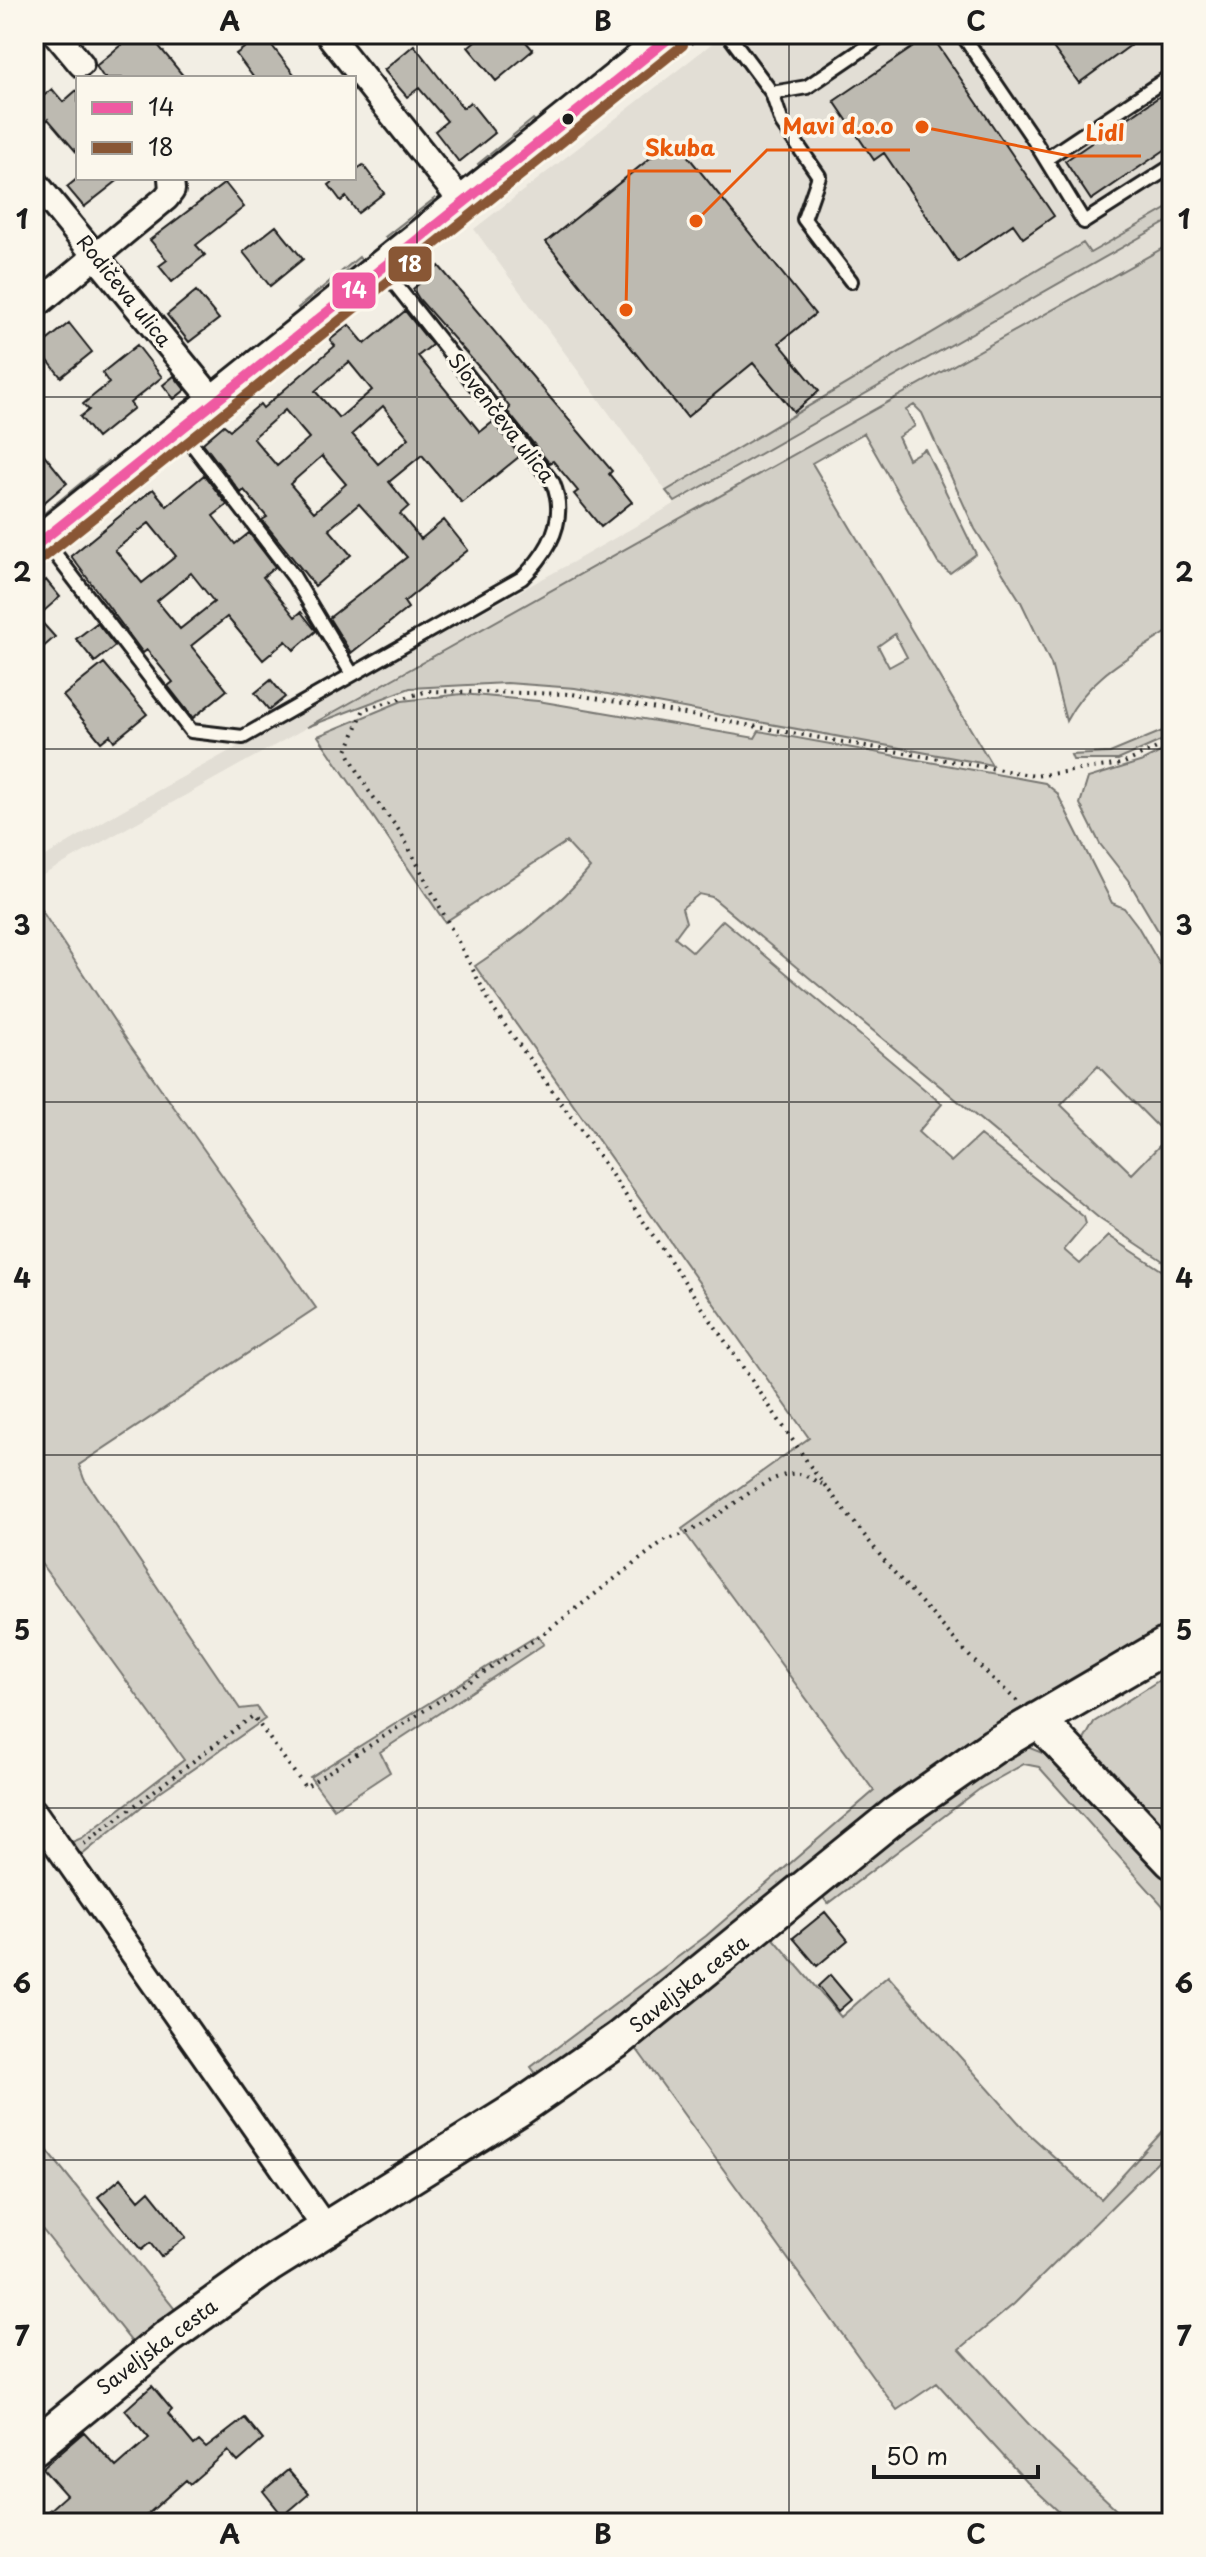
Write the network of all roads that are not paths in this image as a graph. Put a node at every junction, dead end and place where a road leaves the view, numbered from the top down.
1 (56, 34) edge
2 (328, 34) edge
3 (674, 34) edge
4 (728, 34) edge
5 (885, 34) edge
6 (962, 34) edge
7 (81, 64) dead end
8 (1172, 75) edge
9 (772, 93) junction
10 (1046, 159) junction
11 (1172, 166) edge
12 (171, 180) edge
13 (34, 181) edge
14 (462, 202) junction
15 (94, 255) junction
16 (381, 266) junction
17 (851, 281) dead end
18 (34, 307) edge
19 (214, 401) junction
20 (180, 428) junction
21 (39, 543) edge
22 (352, 674) junction
23 (1172, 1642) edge
24 (1038, 1720) junction
25 (34, 1812) edge
26 (1172, 1861) edge
27 (326, 2229) junction
28 (34, 2447) edge

1 - 7 street
2 - 14 street
3 - 14 street, Slovenčeva ulica
4 - 9 lane
5 - 9 lane
6 - 10 lane
8 - 10 lane
9 - 17 lane
10 - 11 lane
12 - 15 street
13 - 15 street, Rodičeva ulica
14 - 16 street, Slovenčeva ulica
15 - 18 street
15 - 19 street, Rodičeva ulica
16 - 19 street, Slovenčeva ulica
16 - 22 lane, Slovenčeva ulica
19 - 20 street, Slovenčeva ulica
20 - 21 street, Slovenčeva ulica
20 - 22 lane
21 - 22 lane, Slovenčeva ulica
23 - 24 street, Saveljska cesta
24 - 26 street
24 - 27 street, Saveljska cesta
25 - 27 street
27 - 28 street, Saveljska cesta

